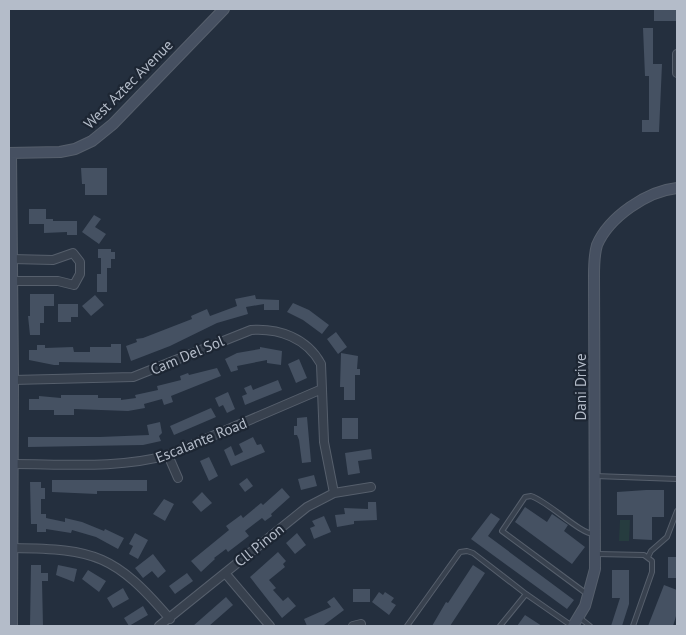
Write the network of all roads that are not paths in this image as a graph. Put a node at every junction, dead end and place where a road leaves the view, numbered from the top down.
1 (224, 9) edge
2 (677, 54) edge
3 (677, 73) edge
4 (10, 153) edge
5 (677, 188) edge
6 (12, 259) junction
7 (12, 281) junction
8 (13, 380) junction
9 (322, 389) junction
10 (168, 455) junction
11 (13, 464) junction
12 (595, 476) junction
13 (178, 478) dead end
14 (677, 479) edge
15 (371, 487) dead end
16 (334, 493) junction
17 (677, 511) edge
18 (595, 534) junction
19 (13, 548) junction
20 (595, 554) junction
21 (648, 557) junction
22 (225, 573) junction
23 (526, 594) junction
24 (589, 595) junction
25 (170, 619) junction
26 (575, 623) edge
27 (12, 626) edge
28 (160, 626) edge
29 (270, 626) edge
30 (407, 626) edge
31 (500, 626) edge
32 (590, 626) edge
33 (633, 626) edge

1 - 4 street, West Aztec Avenue
2 - 3 street
4 - 6 street
5 - 12 street, Dani Drive
6 - 7 street
6 - 7 street
7 - 8 street
8 - 9 street, Cam Del Sol
8 - 11 street
9 - 10 street, Escalante Road
9 - 16 street, Cam Del Sol
10 - 11 street, Escalante Road
10 - 13 street
11 - 19 street
12 - 14 lane
12 - 18 street, Dani Drive
15 - 16 street, Cll Pinon
16 - 22 street, Cll Pinon
17 - 21 lane
18 - 20 street, Dani Drive
18 - 24 lane
19 - 25 street
19 - 27 street
20 - 21 lane
20 - 24 street, Dani Drive
21 - 33 lane
22 - 25 street, Cll Pinon
22 - 29 street
23 - 26 lane
23 - 30 lane
23 - 31 lane
24 - 26 street, Dani Drive
25 - 28 street, Cll Pinon
26 - 32 lane

